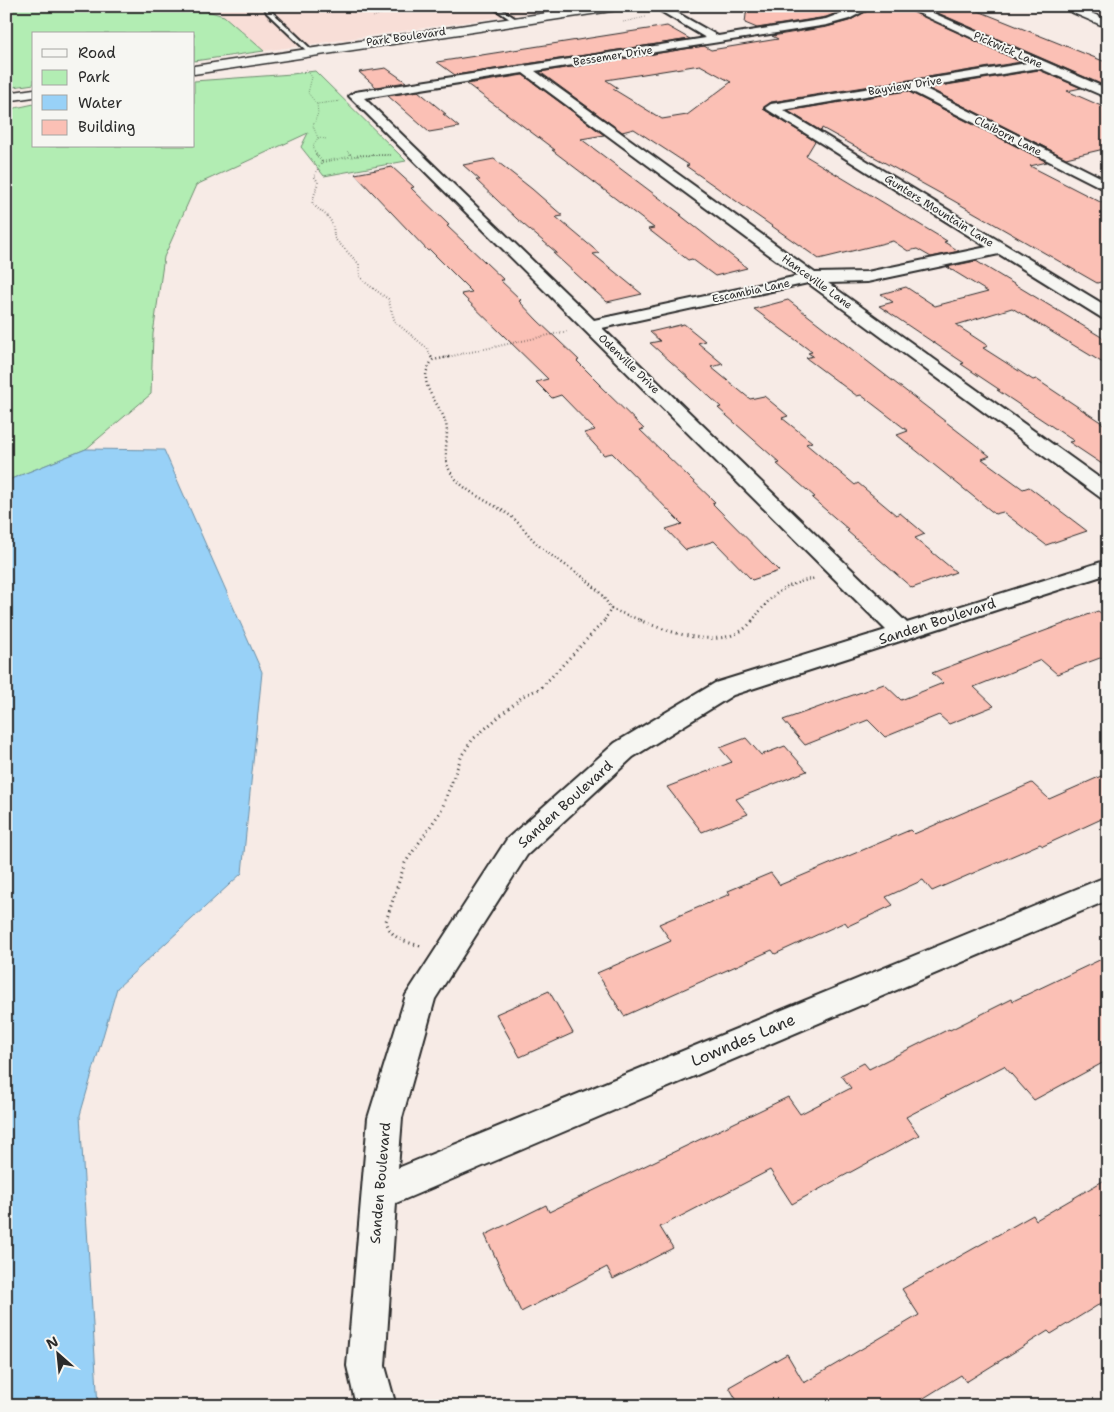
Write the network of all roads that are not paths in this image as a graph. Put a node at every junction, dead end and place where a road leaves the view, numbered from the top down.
1 (267, 6) edge
2 (493, 6) edge
3 (618, 6) edge
4 (657, 6) edge
5 (869, 6) edge
6 (908, 6) edge
7 (1063, 6) edge
8 (516, 21) junction
9 (1108, 24) edge
10 (728, 28) dead end
11 (743, 36) junction
12 (718, 40) junction
13 (310, 51) junction
14 (1040, 64) junction
15 (195, 70) edge
16 (526, 70) junction
17 (908, 85) junction
18 (32, 93) edge
19 (1108, 94) edge
20 (6, 97) edge
21 (349, 98) joint
22 (771, 108) joint
23 (1101, 166) dead end
24 (1078, 171) junction
25 (1108, 186) edge
26 (1000, 249) junction
27 (811, 278) junction
28 (1108, 314) edge
29 (582, 328) junction
30 (1108, 494) edge
31 (1108, 566) edge
32 (902, 632) junction
33 (1108, 888) edge
34 (379, 1193) junction
35 (376, 1406) edge

1 - 13 lane
2 - 8 lane
3 - 8 main road, Park Boulevard
4 - 12 street
5 - 11 street, Bessemer Drive
6 - 14 street, Pickwick Lane
7 - 9 main road
8 - 13 main road, Park Boulevard
10 - 11 street
11 - 12 street, Bessemer Drive
12 - 16 street, Bessemer Drive
13 - 15 main road, Park Boulevard
14 - 17 street, Bayview Drive
14 - 19 street, Pickwick Lane
16 - 21 street, Bessemer Drive
16 - 27 street, Hanceville Lane
17 - 22 street, Bayview Drive
17 - 24 street, Claiborn Lane
18 - 20 main road
21 - 29 street, Odenville Drive
22 - 26 street, Gunters Mountain Lane
23 - 24 street
24 - 25 street, Claiborn Lane
26 - 27 street, Escambia Lane
26 - 28 street, Gunters Mountain Lane
27 - 29 street, Escambia Lane
27 - 30 street, Hanceville Lane
29 - 32 street, Odenville Drive
31 - 32 street, Sanden Boulevard
32 - 34 street, Sanden Boulevard
33 - 34 street, Lowndes Lane
34 - 35 street, Sanden Boulevard

